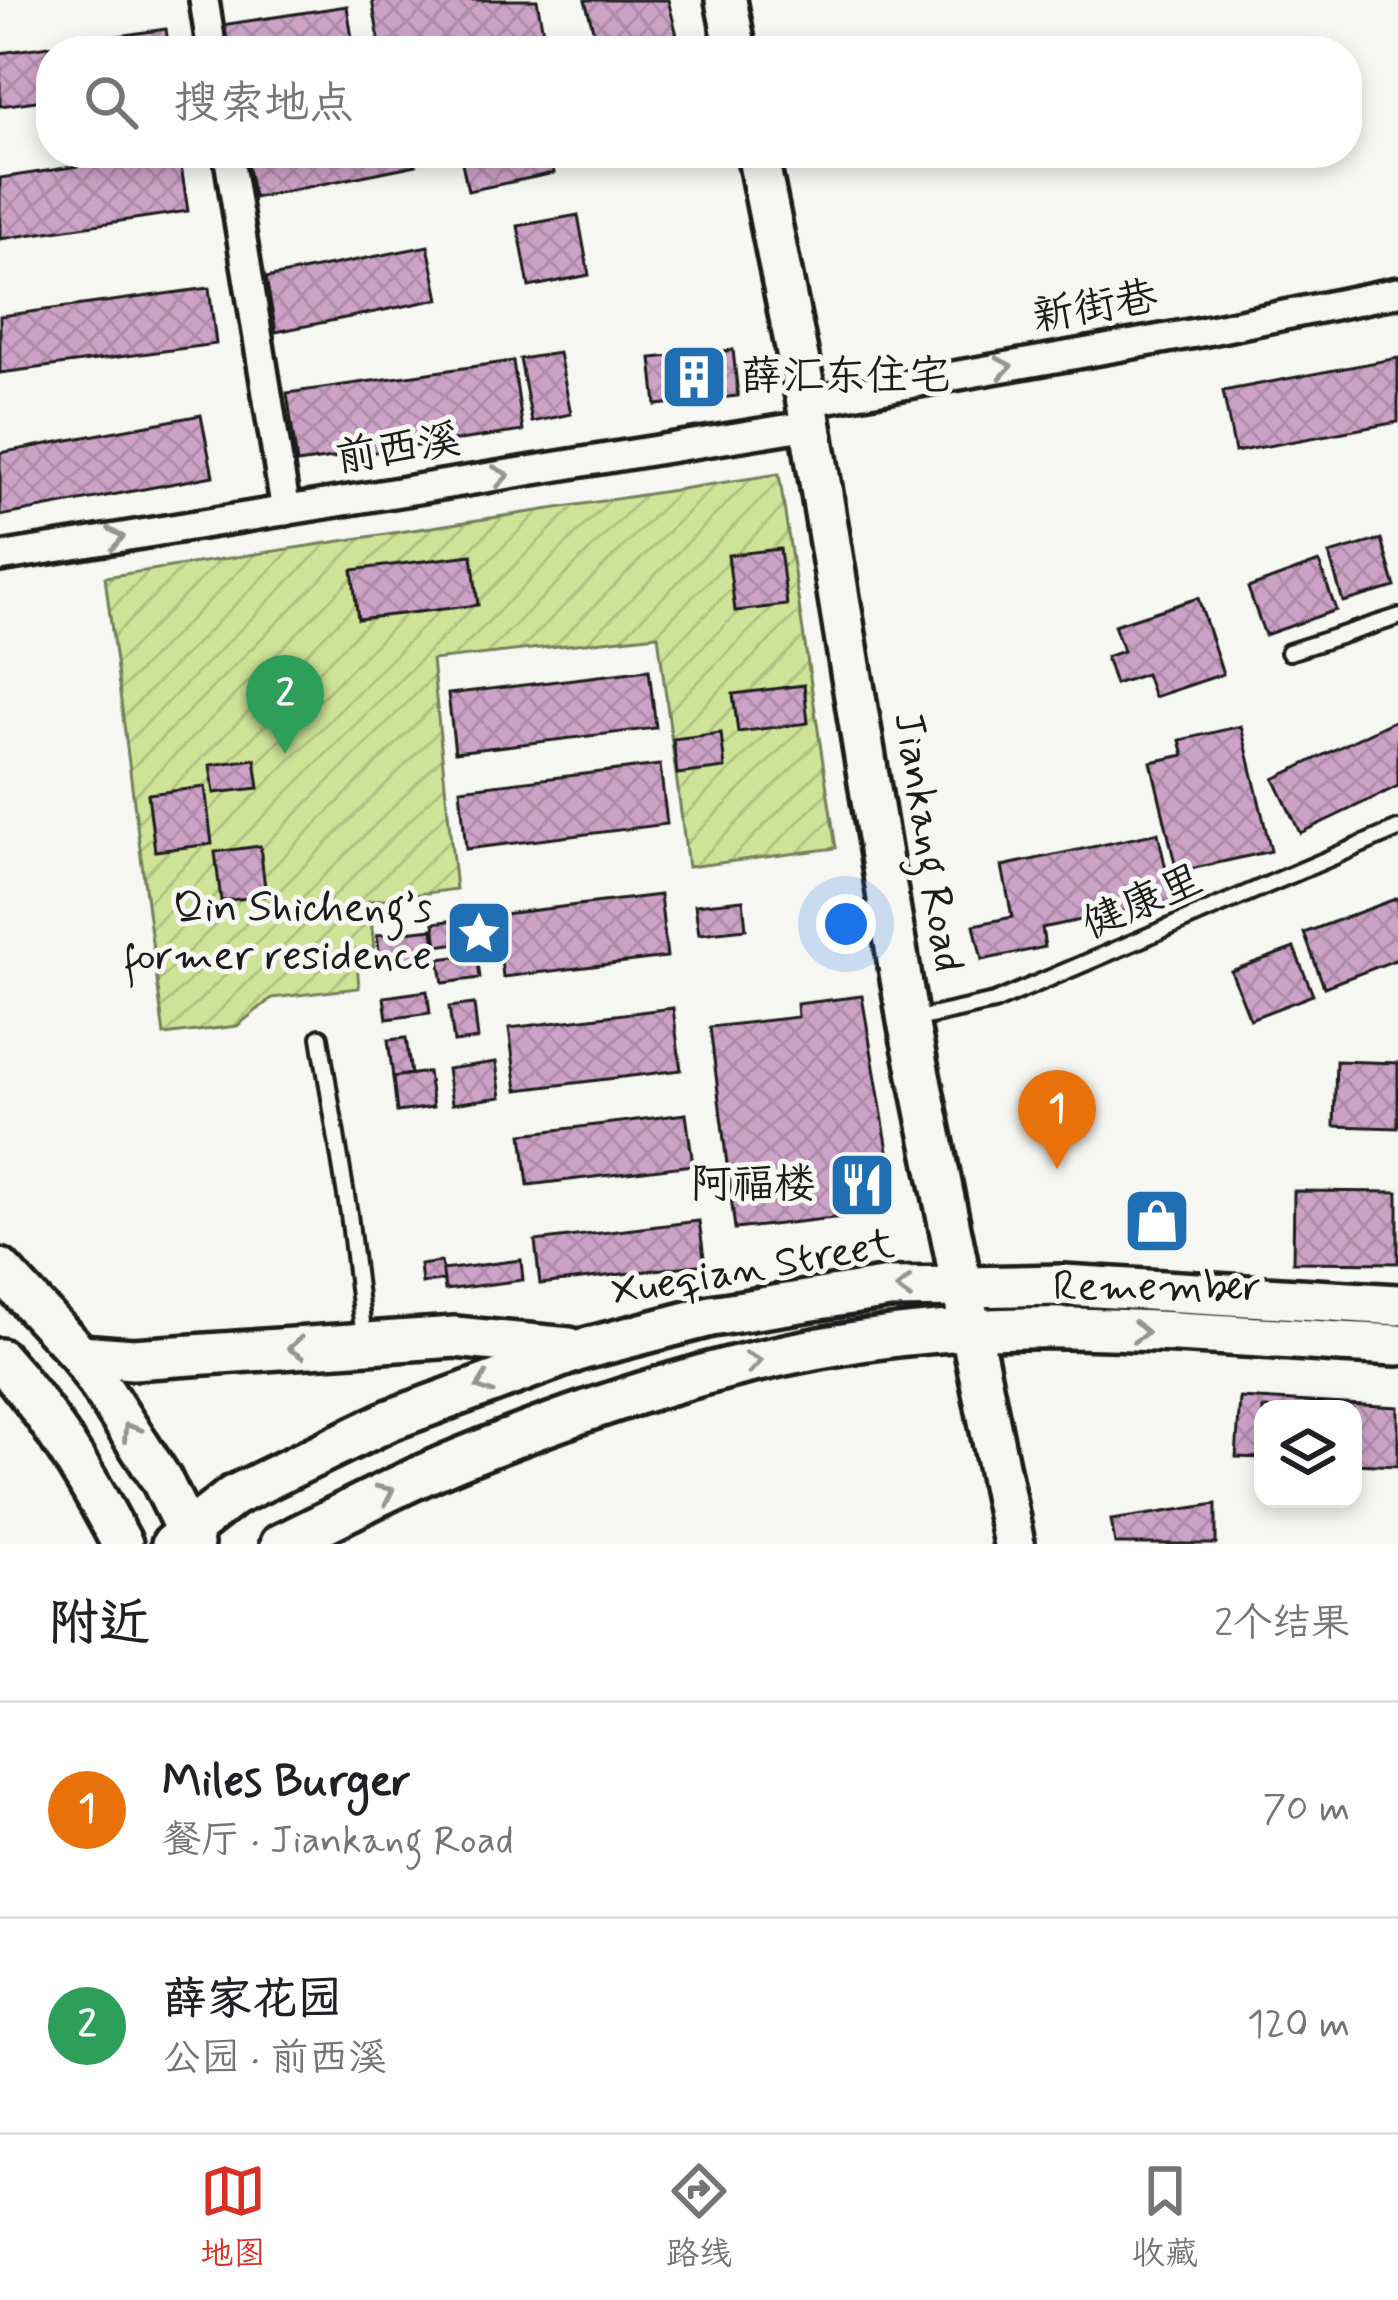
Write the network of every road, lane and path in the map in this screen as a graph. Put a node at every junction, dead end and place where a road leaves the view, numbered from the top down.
1 (204, 0) edge
2 (726, 0) edge
3 (210, 36) edge
4 (733, 36) edge
5 (230, 168) edge
6 (760, 168) edge
7 (1398, 292) edge
8 (808, 414) junction
9 (286, 512) junction
10 (0, 557) edge
11 (1398, 617) edge
12 (1289, 652) dead end
13 (1398, 829) edge
14 (908, 1021) junction
15 (320, 1037) dead end
16 (0, 1269) edge
17 (964, 1286) junction
18 (1398, 1304) edge
19 (973, 1333) junction
20 (364, 1343) junction
21 (1398, 1346) edge
22 (580, 1350) junction
23 (80, 1355) junction
24 (0, 1359) edge
25 (185, 1540) edge
26 (122, 1544) edge
27 (281, 1544) edge
28 (1014, 1544) edge

1 - 3 street
2 - 4 main road
5 - 9 street
6 - 8 main road, Jiankang Road
8 -> 7 street, 新街巷
9 -> 8 street, 前西溪
8 - 14 main road, Jiankang Road
10 -> 9 street, 前西溪
11 - 12 lane
13 - 14 lane, 健康里
14 - 17 main road, Jiankang Road
15 - 20 lane
16 - 23 main road
17 - 18 main road, Xueqian Street
17 - 19 main road, Jiankang Road
17 -> 22 main road, Xueqian Street
19 -> 21 main road
27 -> 19 main road
19 - 28 main road, Jiankang Road
20 - 22 main road
20 -> 23 main road
22 -> 25 main road, Xueqian Street
25 -> 23 main road
24 - 26 main road

